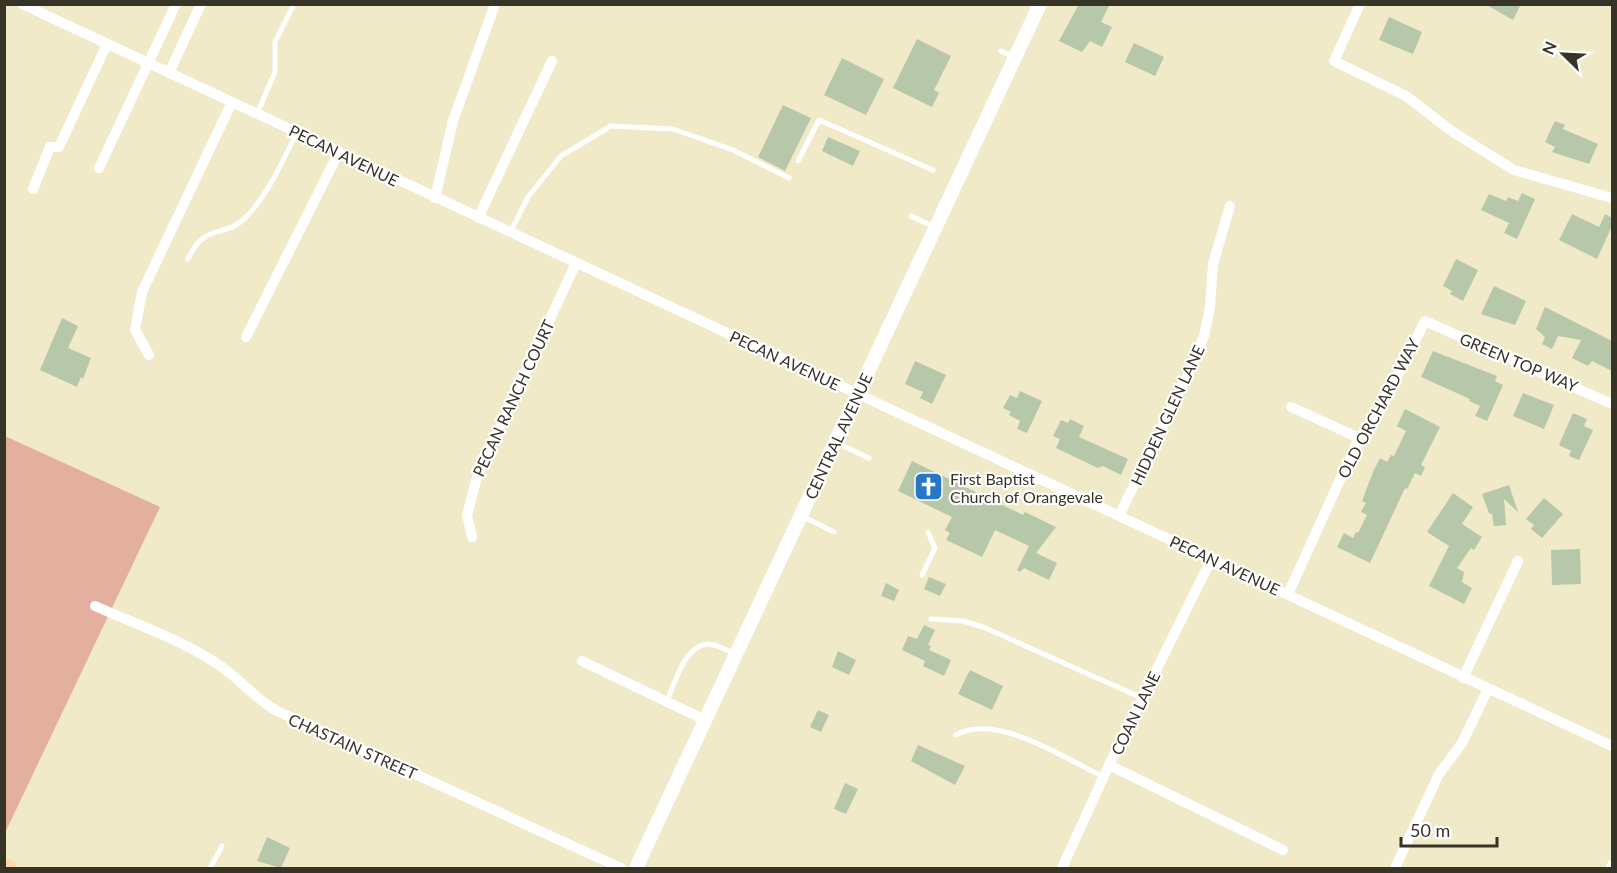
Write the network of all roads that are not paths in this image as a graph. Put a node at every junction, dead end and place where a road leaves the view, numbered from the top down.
1 (22, 4) edge
2 (176, 4) edge
3 (201, 4) edge
4 (294, 4) edge
5 (495, 4) edge
6 (1041, 4) edge
7 (1360, 4) edge
8 (107, 44) junction
9 (1001, 51) dead end
10 (1015, 57) junction
11 (552, 61) dead end
12 (150, 64) junction
13 (169, 73) junction
14 (232, 102) junction
15 (257, 114) junction
16 (297, 132) junction
17 (338, 154) junction
18 (798, 161) dead end
19 (99, 168) dead end
20 (933, 170) dead end
21 (789, 178) dead end
22 (33, 189) dead end
23 (435, 198) junction
24 (1612, 198) edge
25 (1230, 206) dead end
26 (911, 216) dead end
27 (478, 218) junction
28 (936, 228) junction
29 (510, 233) junction
30 (189, 259) dead end
31 (576, 263) junction
32 (1425, 321) joint
33 (246, 337) dead end
34 (150, 355) dead end
35 (858, 394) junction
36 (1612, 404) edge
37 (1291, 406) dead end
38 (1359, 438) junction
39 (835, 442) junction
40 (869, 458) dead end
41 (801, 515) junction
42 (1119, 516) junction
43 (834, 532) dead end
44 (928, 532) dead end
45 (472, 537) dead end
46 (1212, 558) junction
47 (1518, 561) dead end
48 (922, 575) dead end
49 (1288, 594) junction
50 (95, 606) dead end
51 (931, 619) dead end
52 (736, 654) junction
53 (582, 661) dead end
54 (1463, 678) junction
55 (1488, 689) junction
56 (1142, 699) junction
57 (667, 701) junction
58 (705, 720) junction
59 (956, 735) dead end
60 (1612, 746) edge
61 (1109, 765) junction
62 (1104, 777) junction
63 (222, 846) dead end
64 (1283, 850) dead end
65 (4, 866) edge
66 (9, 868) edge
67 (210, 868) edge
68 (621, 868) edge
69 (636, 868) edge
70 (1062, 868) edge
71 (1395, 868) edge

1 - 8 street, PECAN AVENUE
2 - 12 street
3 - 13 street
4 - 15 lane
5 - 23 street
6 - 10 street, CENTRAL AVENUE
7 - 24 street
8 - 12 street, PECAN AVENUE
8 - 22 street
9 - 10 lane
10 - 28 street, CENTRAL AVENUE
11 - 27 street
12 - 13 street, PECAN AVENUE
12 - 19 street
13 - 14 street, PECAN AVENUE
14 - 15 street, PECAN AVENUE
14 - 34 street
15 - 16 street, PECAN AVENUE
16 - 17 street, PECAN AVENUE
16 - 30 lane
17 - 23 street, PECAN AVENUE
17 - 33 street
18 - 20 lane
21 - 29 lane
23 - 27 street, PECAN AVENUE
25 - 42 street, HIDDEN GLEN LANE
26 - 28 lane
27 - 29 street, PECAN AVENUE
28 - 35 street, CENTRAL AVENUE
29 - 31 street, PECAN AVENUE
31 - 35 street, PECAN AVENUE
31 - 45 street, PECAN RANCH COURT
32 - 36 street, GREEN TOP WAY
32 - 38 street, OLD ORCHARD WAY
35 - 39 street, CENTRAL AVENUE
35 - 42 street, PECAN AVENUE
37 - 38 street
38 - 49 street, OLD ORCHARD WAY
39 - 40 lane
39 - 41 street, CENTRAL AVENUE
41 - 43 lane
41 - 52 street, CENTRAL AVENUE
42 - 46 street, PECAN AVENUE
44 - 48 lane
46 - 49 street, PECAN AVENUE
46 - 56 street, COAN LANE
47 - 54 street
49 - 54 street, PECAN AVENUE
50 - 68 street, CHASTAIN STREET
51 - 56 lane
52 - 57 lane
52 - 58 street, CENTRAL AVENUE
53 - 57 street
54 - 55 street, PECAN AVENUE
55 - 60 street, PECAN AVENUE
55 - 71 street
56 - 61 street, COAN LANE
57 - 58 street
58 - 69 street, CENTRAL AVENUE
59 - 62 lane
61 - 62 street, COAN LANE
61 - 64 street
62 - 70 street, COAN LANE
63 - 67 lane
65 - 66 main road

